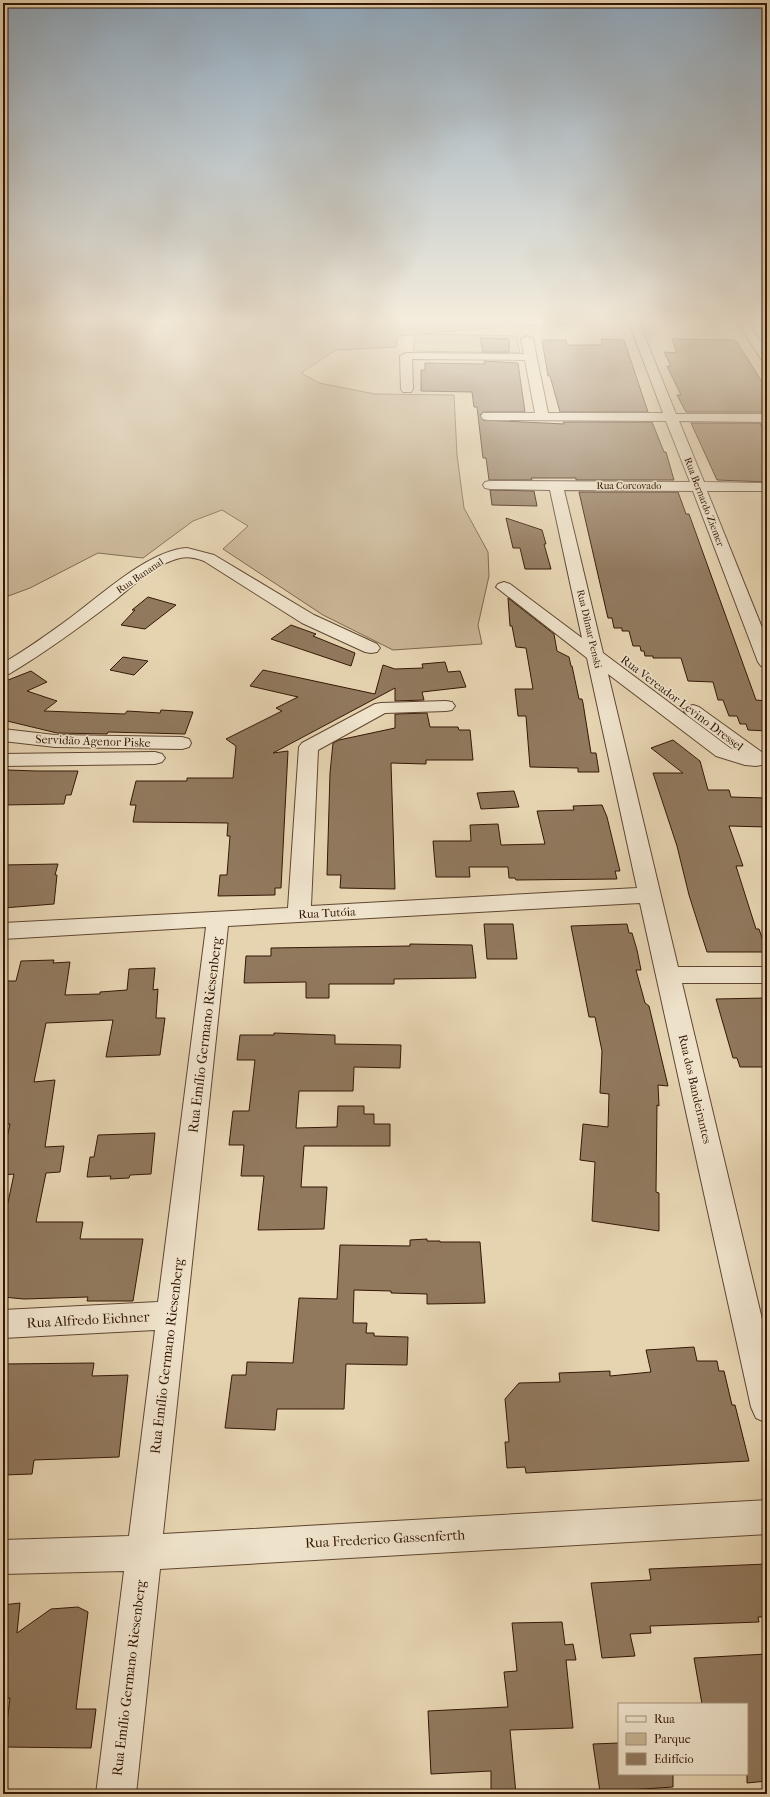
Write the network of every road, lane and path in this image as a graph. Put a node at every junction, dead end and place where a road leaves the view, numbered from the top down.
1 (540, 404) edge
2 (666, 404) edge
3 (487, 416) dead end
4 (542, 416) junction
5 (671, 417) junction
6 (767, 418) edge
7 (490, 485) dead end
8 (556, 486) junction
9 (698, 486) junction
10 (767, 487) edge
11 (591, 635) junction
12 (372, 648) dead end
13 (596, 656) junction
14 (767, 662) edge
15 (3, 670) edge
16 (446, 706) dead end
17 (3, 735) edge
18 (182, 743) dead end
19 (155, 758) dead end
20 (763, 759) edge
21 (3, 760) edge
22 (622, 772) joint
23 (650, 895) junction
24 (299, 914) junction
25 (218, 919) junction
26 (3, 931) edge
27 (669, 975) junction
28 (767, 975) edge
29 (172, 1315) junction
30 (3, 1324) edge
31 (767, 1407) edge
32 (767, 1517) edge
33 (144, 1553) junction
34 (3, 1557) edge
35 (116, 1794) edge

1 - 4 street
2 - 5 street, Rua Bernardo Ziemer
3 - 4 street
4 - 5 street
5 - 6 street
5 - 9 street, Rua Bernardo Ziemer
7 - 8 street, Rua Corcovado
8 - 9 street, Rua Corcovado
8 - 11 street, Rua Dilmar Penski
9 - 10 street, Rua Corcovado
9 - 14 street, Rua Bernardo Ziemer
11 - 13 street, Rua Dilmar Penski
11 - 13 street, Rua Vereador Levino Dressel
11 - 20 street, Rua Vereador Levino Dressel
12 - 15 street, Rua Bananal
13 - 20 street, Rua Vereador Levino Dressel
13 - 22 street, Rua Dilmar Penski
16 - 24 street
17 - 18 street, Servidão Agenor Piske
19 - 21 street
22 - 23 street, Rua dos Bandeirantes
23 - 24 street, Rua Tutóia
23 - 27 street, Rua dos Bandeirantes
24 - 25 street, Rua Tutóia
25 - 26 street, Rua Tutóia
25 - 29 street, Rua Emílio Germano Riesenberg
27 - 28 street
27 - 31 street, Rua dos Bandeirantes
29 - 30 street, Rua Alfredo Eichner
29 - 33 street, Rua Emílio Germano Riesenberg
32 - 33 street, Rua Frederico Gassenferth
33 - 34 street, Rua Frederico Gassenferth
33 - 35 street, Rua Emílio Germano Riesenberg

